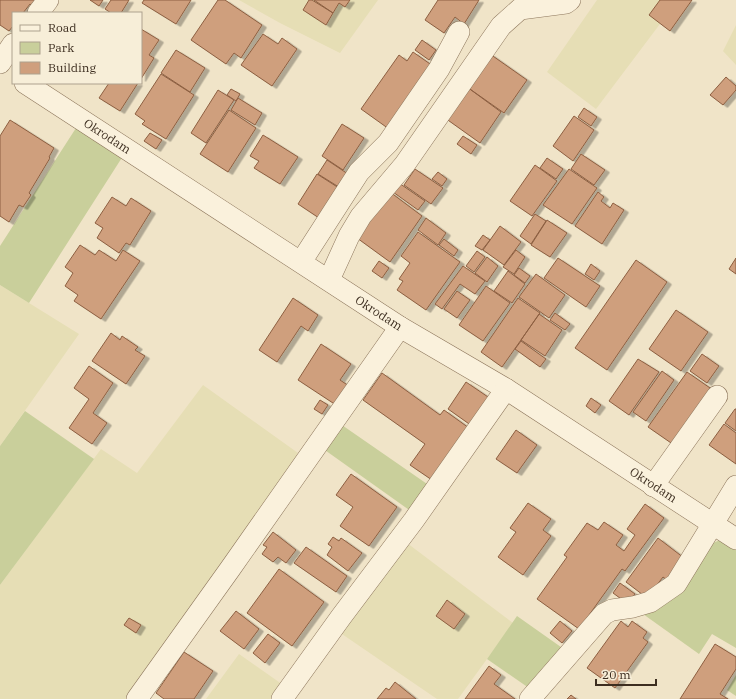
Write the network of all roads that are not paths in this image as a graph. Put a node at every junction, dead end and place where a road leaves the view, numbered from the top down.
1 (48, 0) edge
2 (570, 0) edge
3 (39, 12) edge
4 (459, 32) dead end
5 (12, 45) edge
6 (0, 63) edge
7 (0, 67) edge
8 (12, 75) edge
9 (27, 84) edge
10 (301, 262) junction
11 (329, 280) junction
12 (400, 326) junction
13 (506, 389) junction
14 (717, 396) dead end
15 (653, 486) junction
16 (736, 486) edge
17 (712, 523) junction
18 (736, 539) edge
19 (137, 699) edge
20 (282, 699) edge
21 (530, 699) edge

1 - 3 street
2 - 11 street
4 - 10 street
5 - 6 street
7 - 8 street
9 - 10 street, Okrodam
10 - 11 street, Okrodam
11 - 12 street, Okrodam
12 - 13 street, Okrodam
12 - 19 street
13 - 15 street, Okrodam
13 - 20 street
14 - 15 street
15 - 17 street, Okrodam
16 - 17 street
17 - 18 street, Okrodam
17 - 21 street

